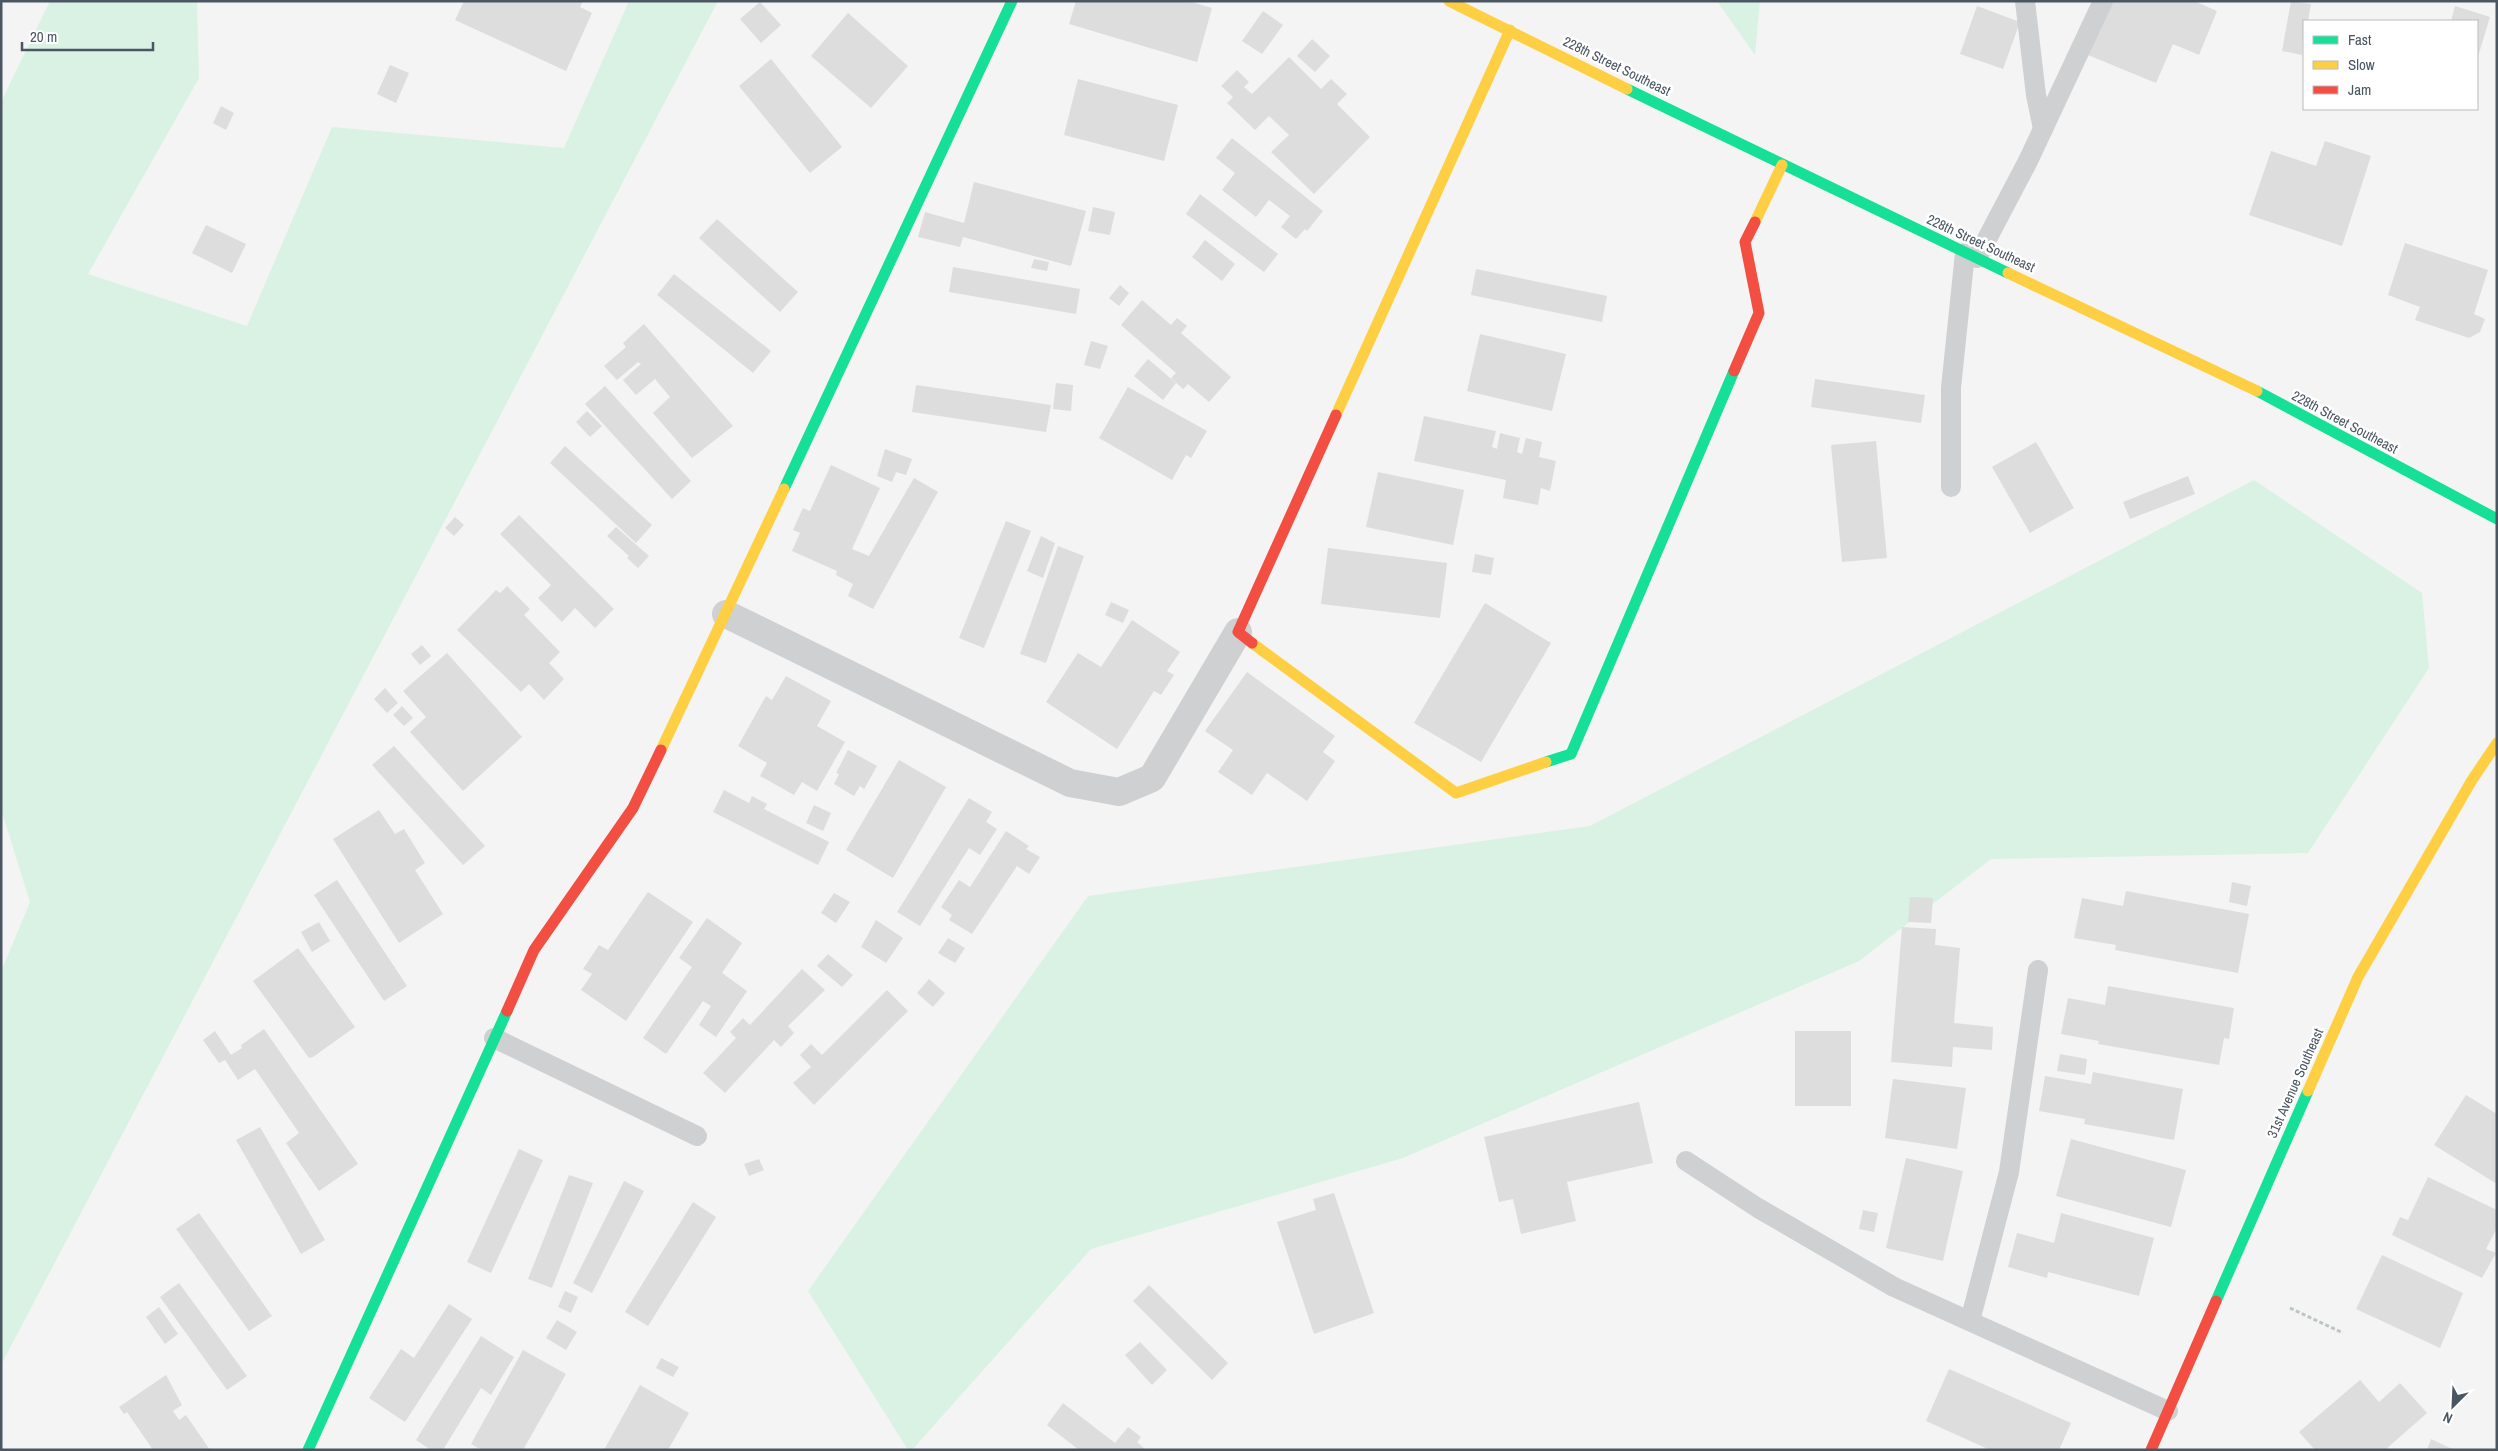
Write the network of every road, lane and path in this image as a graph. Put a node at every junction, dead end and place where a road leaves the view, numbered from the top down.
1 (1012, 1) edge
2 (1450, 1) edge
3 (2025, 1) edge
4 (2103, 1) edge
5 (1510, 30) junction
6 (2043, 129) junction
7 (1782, 164) junction
8 (1971, 255) junction
9 (1951, 487) dead end
10 (2497, 519) edge
11 (726, 614) junction
12 (1238, 632) junction
13 (2497, 743) edge
14 (2038, 970) dead end
15 (494, 1038) junction
16 (697, 1136) dead end
17 (1686, 1161) dead end
18 (2290, 1308) dead end
19 (1970, 1321) junction
20 (2343, 1333) dead end
21 (2168, 1411) junction
22 (308, 1450) edge
23 (2151, 1450) edge

1 - 11 street
2 - 5 street, 228th Street Southeast
3 - 6 lane
4 - 6 lane
5 - 7 street, 228th Street Southeast
5 - 12 street
6 - 8 lane
7 - 8 street, 228th Street Southeast
7 - 12 street
8 - 9 lane
8 - 10 street, 228th Street Southeast
11 - 12 street
11 - 15 street
13 - 21 street, 31st Avenue Southeast
14 - 19 lane
15 - 16 lane
15 - 22 street
17 - 19 lane
18 - 20 path
19 - 21 lane
21 - 23 street, 31st Avenue Southeast

